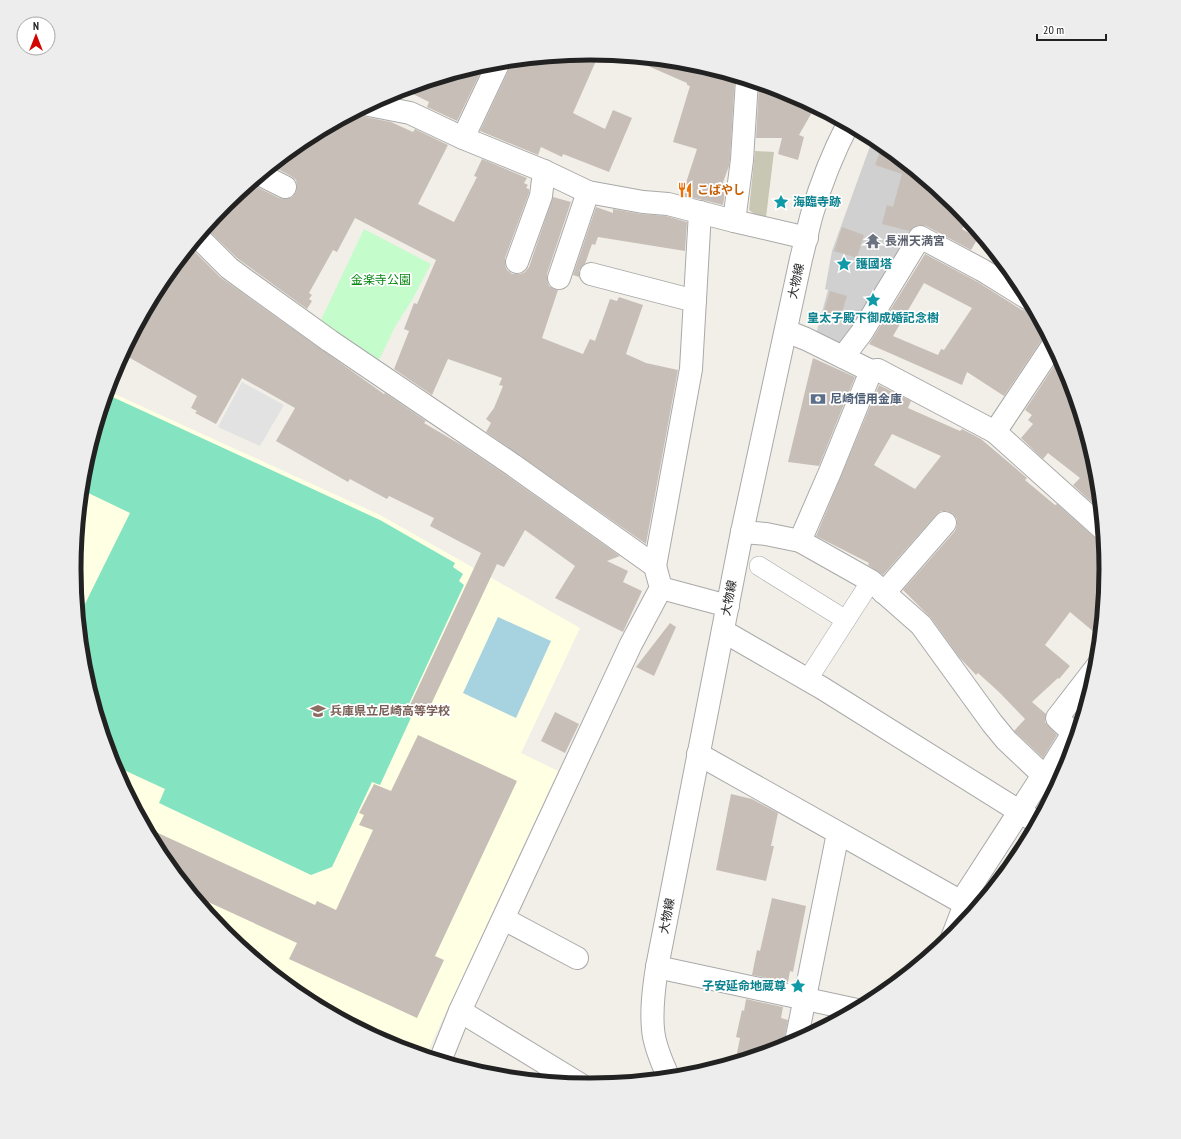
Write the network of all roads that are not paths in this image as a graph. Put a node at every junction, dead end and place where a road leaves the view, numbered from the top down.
1 (496, 69) edge
2 (747, 85) edge
3 (379, 107) edge
4 (846, 129) edge
5 (464, 138) junction
6 (544, 171) junction
7 (265, 177) edge
8 (285, 187) dead end
9 (588, 192) junction
10 (700, 212) junction
11 (734, 221) junction
12 (807, 238) junction
13 (202, 241) edge
14 (517, 262) dead end
15 (591, 274) dead end
16 (559, 278) dead end
17 (1018, 292) edge
18 (695, 301) junction
19 (786, 331) junction
20 (1050, 350) edge
21 (843, 357) junction
22 (871, 371) junction
23 (995, 432) junction
24 (945, 523) dead end
25 (1098, 524) edge
26 (742, 532) junction
27 (800, 541) junction
28 (655, 566) junction
29 (759, 566) dead end
30 (878, 587) junction
31 (661, 588) junction
32 (728, 606) junction
33 (846, 620) junction
34 (723, 631) junction
35 (1088, 678) edge
36 (808, 679) junction
37 (1073, 733) edge
38 (1073, 733) edge
39 (698, 754) junction
40 (1049, 778) edge
41 (1019, 811) junction
42 (1034, 820) edge
43 (838, 834) junction
44 (970, 907) edge
45 (504, 920) junction
46 (577, 958) dead end
47 (657, 967) junction
48 (806, 998) junction
49 (849, 1008) edge
50 (460, 1011) junction
51 (798, 1034) edge
52 (442, 1057) edge
53 (667, 1073) edge
54 (566, 1078) edge

1 - 5 street
2 - 11 street
3 - 5 street
4 - 12 street, 大物線
5 - 6 street
6 - 9 street
6 - 14 street
7 - 8 street
9 - 10 street
9 - 16 street
10 - 11 street
10 - 18 street
11 - 12 street
12 - 19 street, 大物線
13 - 28 street
15 - 18 street
17 - 21 street
18 - 28 street
19 - 21 street
19 - 26 street, 大物線
20 - 23 street
21 - 22 street
22 - 23 street
22 - 27 street
23 - 25 street
24 - 30 street
26 - 27 street
26 - 32 street, 大物線
27 - 30 street
28 - 31 street
29 - 33 street
30 - 33 street
30 - 40 street
31 - 32 street
31 - 45 street
32 - 34 street, 大物線
33 - 36 street
34 - 36 street
34 - 39 street, 大物線
35 - 37 street
36 - 41 street
38 - 40 street
39 - 43 street
39 - 47 street, 大物線
40 - 41 street
41 - 42 street
41 - 44 street
43 - 44 street
43 - 48 street
45 - 46 street
45 - 50 street
47 - 48 street
47 - 53 street, 大物線
48 - 49 street
48 - 51 street
50 - 52 street
50 - 54 street

